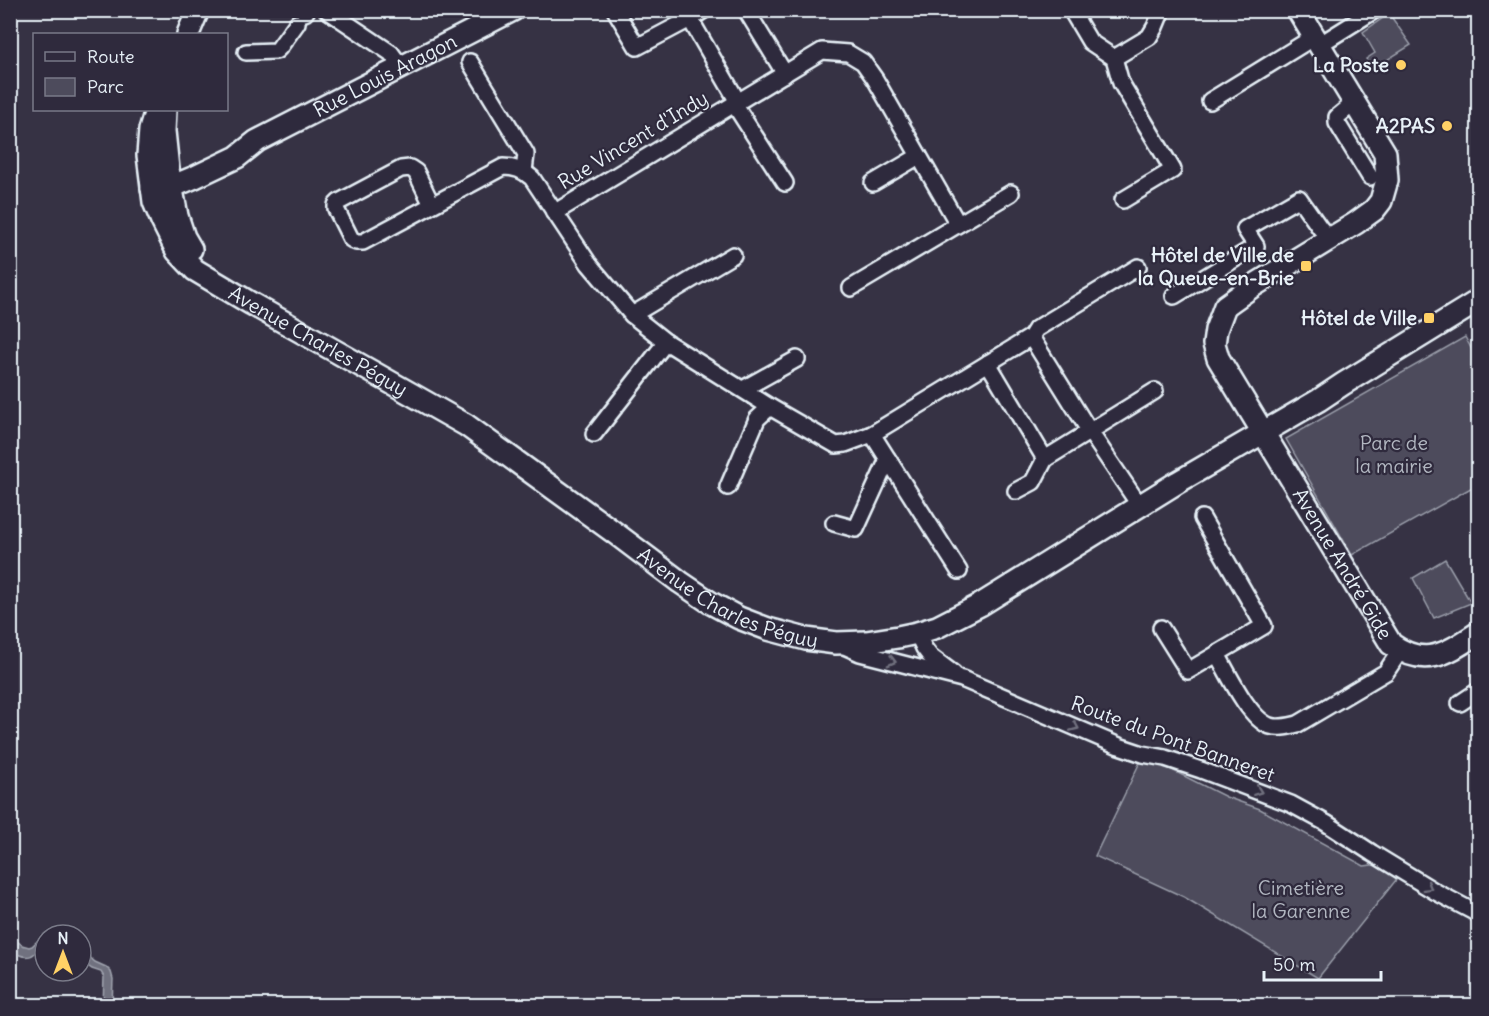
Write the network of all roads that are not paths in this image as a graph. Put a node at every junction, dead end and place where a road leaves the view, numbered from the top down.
1 (198, 10) edge
2 (327, 10) edge
3 (513, 10) edge
4 (615, 10) edge
5 (704, 10) edge
6 (747, 10) edge
7 (1071, 10) edge
8 (1162, 10) edge
9 (1298, 10) edge
10 (1375, 10) edge
11 (303, 16) edge
12 (690, 19) junction
13 (188, 33) edge
14 (1316, 41) junction
15 (246, 52) dead end
16 (1114, 58) junction
17 (470, 62) dead end
18 (402, 68) junction
19 (785, 74) junction
20 (1210, 101) dead end
21 (736, 103) junction
22 (1354, 103) junction
23 (156, 111) edge
24 (165, 111) edge
25 (919, 156) junction
26 (524, 171) junction
27 (1370, 177) dead end
28 (161, 179) junction
29 (784, 183) dead end
30 (873, 183) dead end
31 (1011, 193) dead end
32 (1124, 200) dead end
33 (432, 205) junction
34 (554, 213) junction
35 (958, 224) junction
36 (1329, 238) junction
37 (733, 255) dead end
38 (1138, 267) dead end
39 (851, 288) dead end
40 (1174, 296) dead end
41 (1479, 301) edge
42 (632, 315) junction
43 (1031, 337) junction
44 (666, 342) junction
45 (797, 359) dead end
46 (988, 363) junction
47 (743, 390) junction
48 (1155, 391) dead end
49 (770, 407) junction
50 (1090, 432) junction
51 (594, 434) dead end
52 (872, 434) junction
53 (1263, 434) junction
54 (888, 459) junction
55 (1045, 459) junction
56 (728, 487) dead end
57 (1016, 491) dead end
58 (1140, 506) junction
59 (1202, 518) dead end
60 (834, 523) dead end
61 (959, 571) dead end
62 (1161, 628) dead end
63 (917, 633) junction
64 (1479, 633) edge
65 (836, 643) junction
66 (1400, 651) junction
67 (1217, 654) junction
68 (962, 679) junction
69 (1479, 692) edge
70 (1461, 703) dead end
71 (1479, 914) edge

1 - 13 street
2 - 18 street
3 - 18 street, Rue Louis Aragon
4 - 12 street
5 - 12 street
6 - 19 street
7 - 16 street
8 - 16 street
9 - 14 street, Avenue André Gide
10 - 14 street
11 - 15 street
12 - 21 street
14 - 20 street
14 - 22 street, Avenue André Gide
16 - 32 street
17 - 26 street
18 - 28 street, Rue Louis Aragon
19 - 21 street, Rue Vincent d'Indy
19 - 25 street, Rue Vincent d'Indy
21 - 29 street, Rue Vincent d'Indy
21 - 34 street, Rue Vincent d'Indy
22 - 27 street
22 - 36 street, Avenue André Gide
23 - 28 street
24 - 28 street
25 - 30 street
25 - 35 street, Rue Vincent d'Indy
26 - 33 street
26 - 34 street
28 - 65 street, Avenue Charles Péguy
31 - 35 street
33 - 33 street
34 - 42 street
35 - 39 street
36 - 40 street
36 - 53 street, Avenue André Gide
37 - 42 street
38 - 43 street
41 - 53 street, Avenue Charles Péguy
42 - 44 street
43 - 46 street
43 - 50 street
44 - 47 street
44 - 51 street
45 - 47 street
46 - 52 street
46 - 55 street
47 - 49 street
48 - 50 street
49 - 52 street
49 - 56 street
50 - 55 street
50 - 58 street
52 - 54 street
53 - 58 street, Avenue Charles Péguy
53 - 66 street, Avenue André Gide
54 - 60 street
54 - 61 street
55 - 57 street
58 - 63 street, Avenue Charles Péguy
59 - 67 street
62 - 67 street
63 - 65 street, Avenue Charles Péguy
63 - 68 street
64 - 66 street, Avenue André Gide
65 -> 68 street, Route du Pont Banneret
66 - 67 street
68 -> 71 street, Route du Pont Banneret
69 - 70 street

